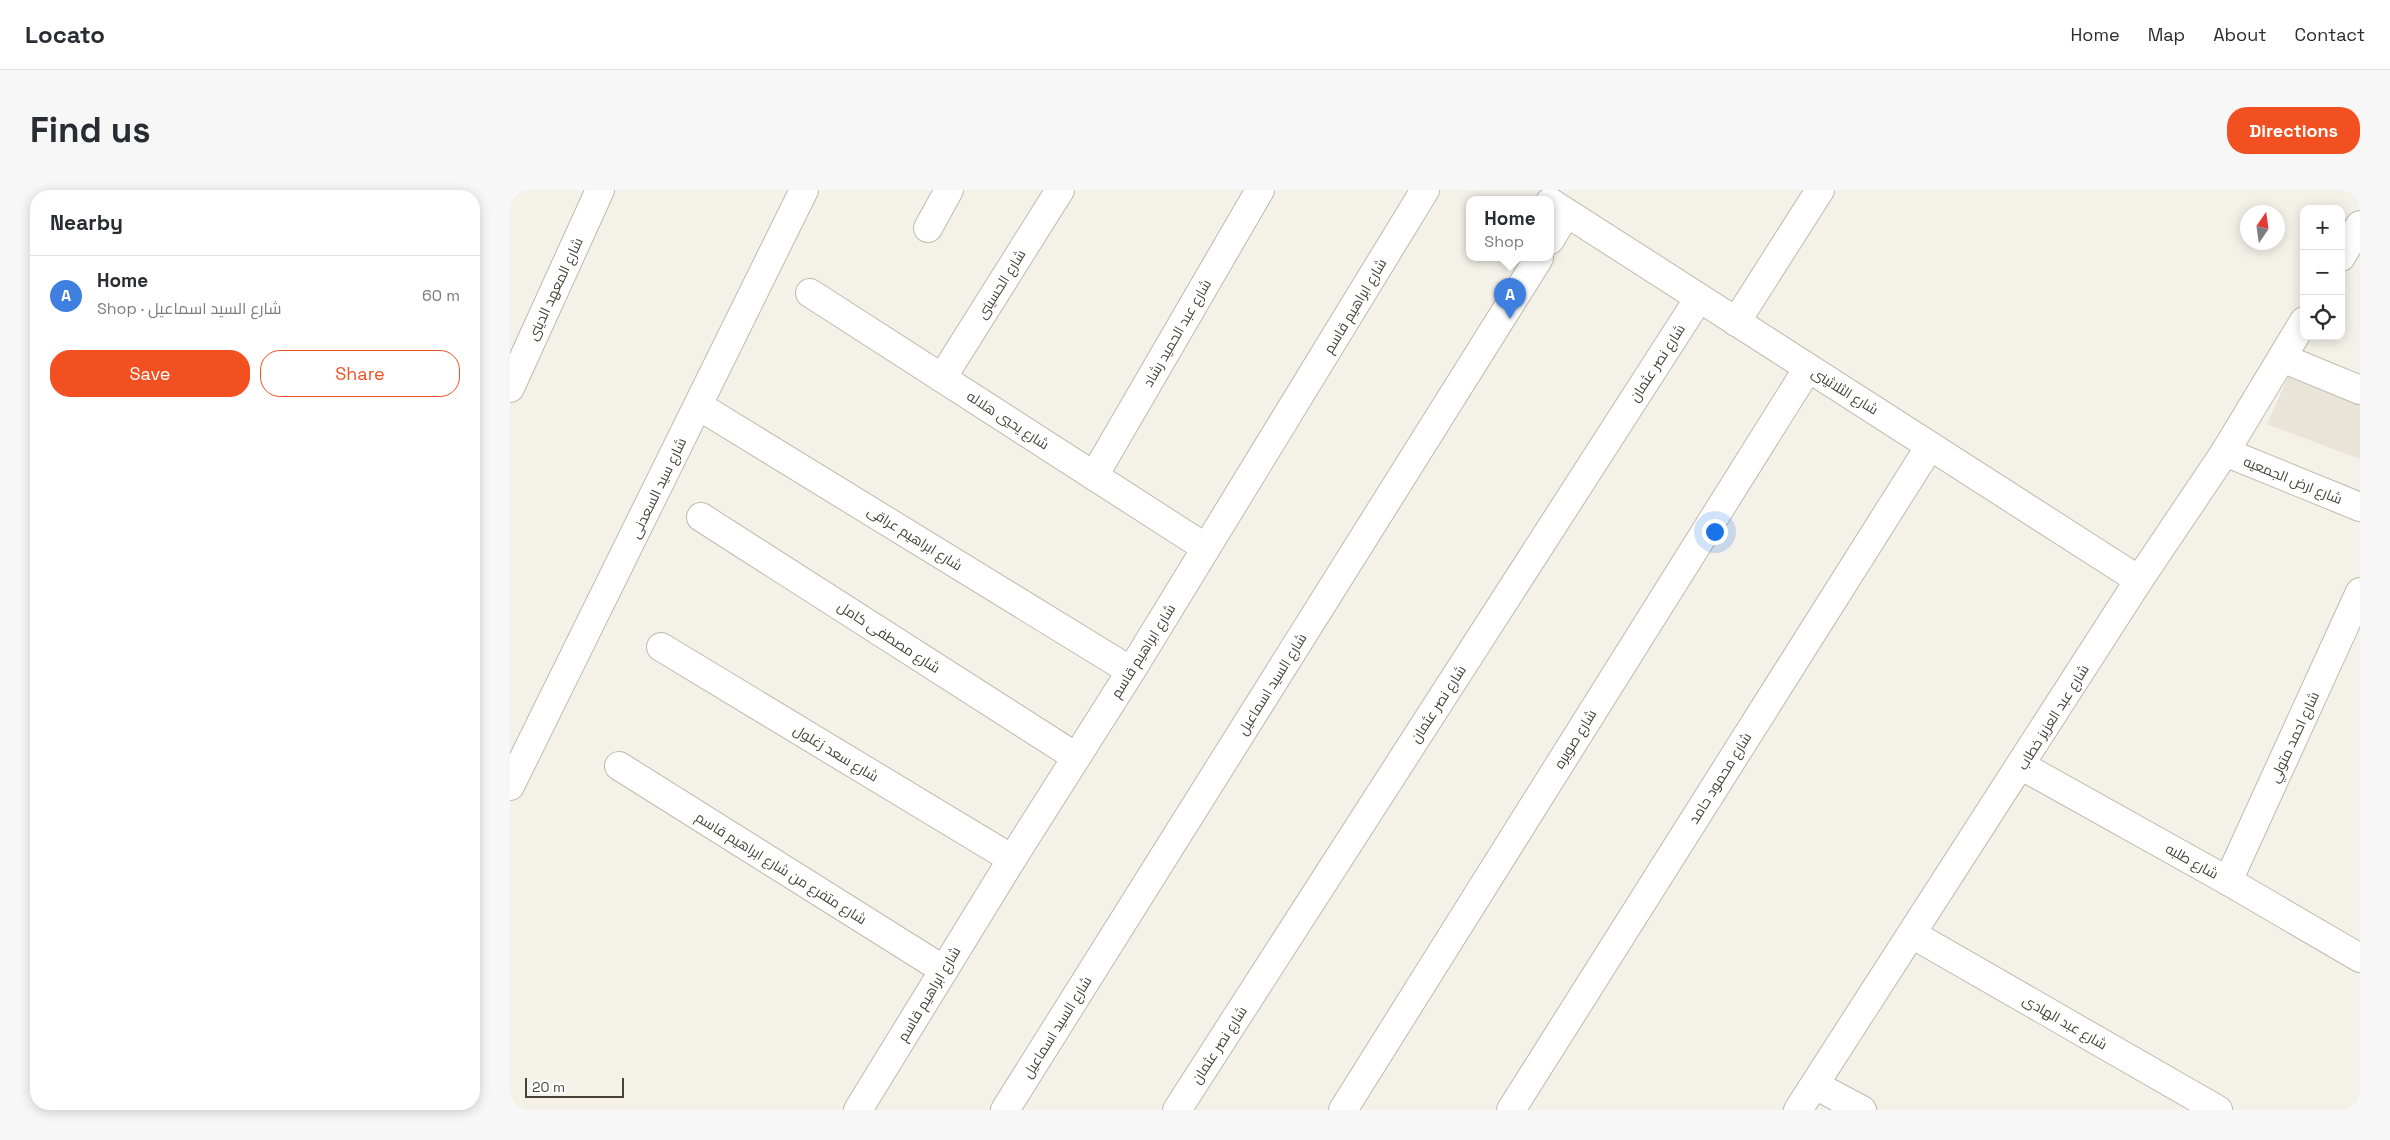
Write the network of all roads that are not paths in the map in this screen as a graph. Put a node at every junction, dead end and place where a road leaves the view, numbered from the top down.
1 (600, 190) edge
2 (804, 190) edge
3 (949, 190) edge
4 (1060, 190) edge
5 (1260, 190) edge
6 (1425, 190) edge
7 (1533, 190) edge
8 (1820, 190) edge
9 (1545, 196) edge
10 (1557, 202) edge
11 (1554, 218) edge
12 (2360, 225) edge
13 (928, 228) dead end
14 (2345, 250) edge
15 (1537, 261) edge
16 (810, 293) dead end
17 (1699, 298) junction
18 (1736, 322) junction
19 (2300, 328) edge
20 (520, 335) edge
21 (2282, 358) junction
22 (1808, 368) junction
23 (942, 378) junction
24 (510, 388) edge
25 (2360, 390) edge
26 (699, 406) junction
27 (1930, 446) junction
28 (2225, 452) junction
29 (1094, 476) junction
30 (2360, 508) edge
31 (701, 517) dead end
32 (1206, 548) junction
33 (2139, 580) junction
34 (2360, 592) edge
35 (661, 647) dead end
36 (1131, 671) junction
37 (1076, 757) junction
38 (619, 766) dead end
39 (2022, 766) junction
40 (510, 786) edge
41 (1012, 859) junction
42 (2228, 881) junction
43 (1912, 934) junction
44 (2360, 958) edge
45 (944, 970) junction
46 (1815, 1085) junction
47 (858, 1110) edge
48 (1005, 1110) edge
49 (1177, 1110) edge
50 (1343, 1110) edge
51 (1511, 1110) edge
52 (1798, 1110) edge
53 (1862, 1110) edge
54 (2218, 1110) edge

1 - 20 street, شارع المعهد الدينى
2 - 26 street, شارع سيد السعدنى
3 - 13 street
4 - 23 street, شارع الحسينى
5 - 29 street, شارع عبد الحميد رشاد
6 - 32 street, شارع ابراهيم قاسم
7 - 9 street, شارع الثلاثينى
8 - 18 street
10 - 11 street
10 - 17 street, شارع الثلاثينى
12 - 14 street
15 - 48 street, شارع السيد اسماعيل
16 - 23 street, شارع يحيي هلاله
17 - 18 street, شارع الثلاثينى
17 - 49 street, شارع نصر عثمان
18 - 22 street, شارع الثلاثينى
19 - 21 street, شارع عبد العزيز خطاب
20 - 24 street, شارع المعهد الدينى
21 - 25 street
21 - 28 street, شارع عبد العزيز خطاب
22 - 27 street, شارع الثلاثينى
22 - 50 street, شارع صويره
23 - 29 street, شارع يحيي هلاله
26 - 36 street, شارع ابراهيم عراقى
26 - 40 street, شارع سيد السعدنى
27 - 33 street, شارع الثلاثينى
27 - 51 street, شارع محمود حامد
28 - 30 street, شارع ارض الجمعيه
28 - 33 street, شارع عبد العزيز خطاب
29 - 32 street, شارع يحيي هلاله
31 - 37 street, شارع مصطفى كامل
32 - 36 street, شارع ابراهيم قاسم
33 - 39 street, شارع عبد العزيز خطاب
34 - 42 street, شارع احمد متولي
35 - 41 street, شارع سعد زغلول
36 - 37 street, شارع ابراهيم قاسم
37 - 41 street, شارع ابراهيم قاسم
38 - 45 street, شارع متفرع من شارع ابراهيم قاسم
39 - 42 street, شارع طلبه
39 - 43 street, شارع عبد العزيز خطاب
41 - 45 street, شارع ابراهيم قاسم
42 - 44 street, شارع طلبه
43 - 46 street, شارع عبد العزيز خطاب
43 - 54 street, شارع عبد الهادى
45 - 47 street, شارع ابراهيم قاسم
46 - 52 street, شارع عبد العزيز خطاب
46 - 53 street

